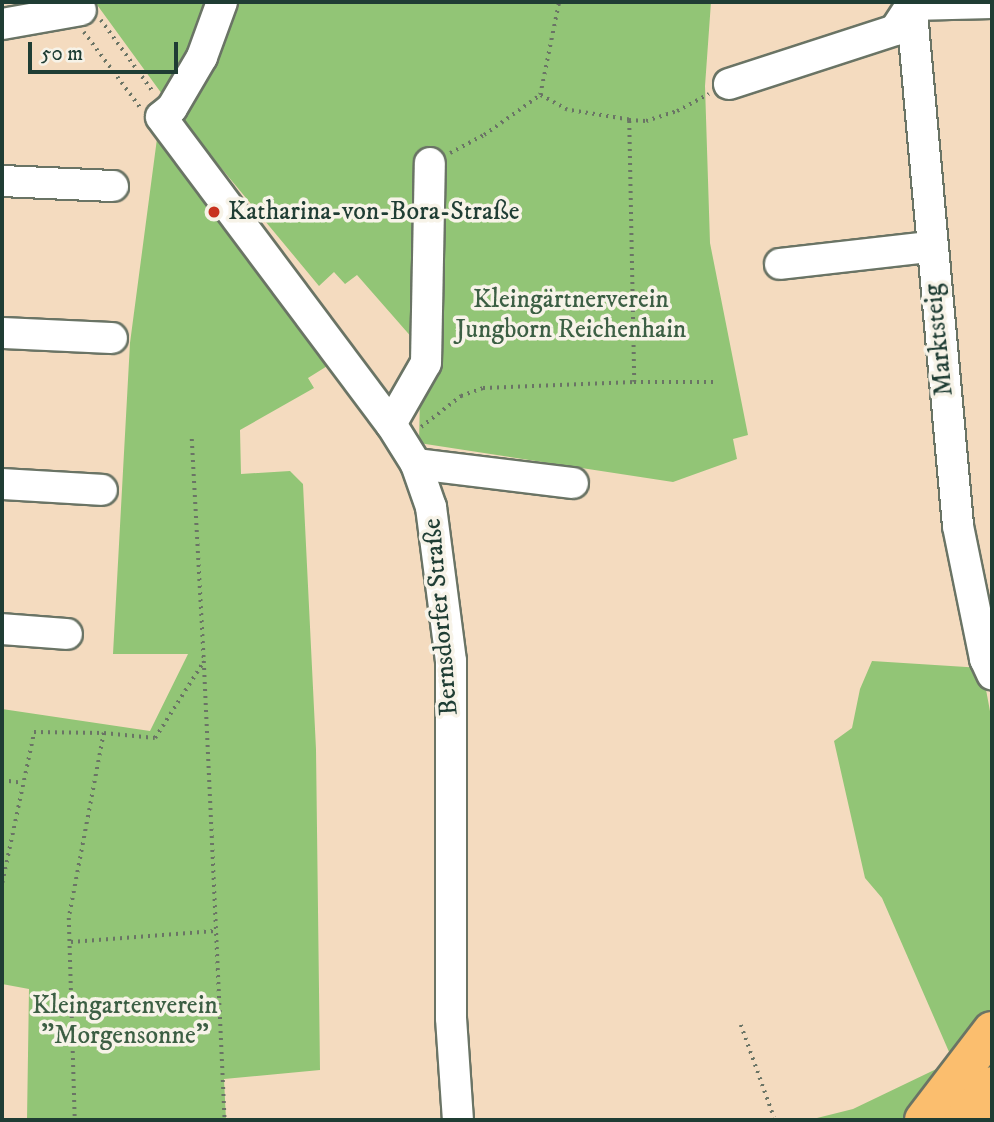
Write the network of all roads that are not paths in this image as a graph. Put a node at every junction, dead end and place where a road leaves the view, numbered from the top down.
1 (222, 2) edge
2 (992, 3) edge
3 (911, 4) edge
4 (89, 12) road end
5 (2, 24) edge
6 (729, 84) road end
7 (430, 163) road end
8 (2, 181) edge
9 (113, 186) dead end
10 (930, 247) junction
11 (780, 264) dead end
12 (2, 333) edge
13 (112, 338) dead end
14 (403, 443) junction
15 (573, 483) dead end
16 (2, 484) edge
17 (102, 490) dead end
18 (2, 629) edge
19 (67, 634) dead end
20 (992, 674) edge
21 (992, 1031) edge
22 (992, 1086) edge
23 (458, 1120) edge
24 (924, 1120) edge
25 (964, 1120) edge

1 - 14 street, Bernsdorfer Straße
2 - 3 street
3 - 6 street
3 - 10 street, Marktsteig
4 - 5 street
7 - 14 street
8 - 9 street
10 - 11 street
10 - 20 street, Marktsteig
12 - 13 street
14 - 15 street
14 - 23 street, Bernsdorfer Straße
16 - 17 street
18 - 19 street
21 - 24 main road
22 - 25 main road

